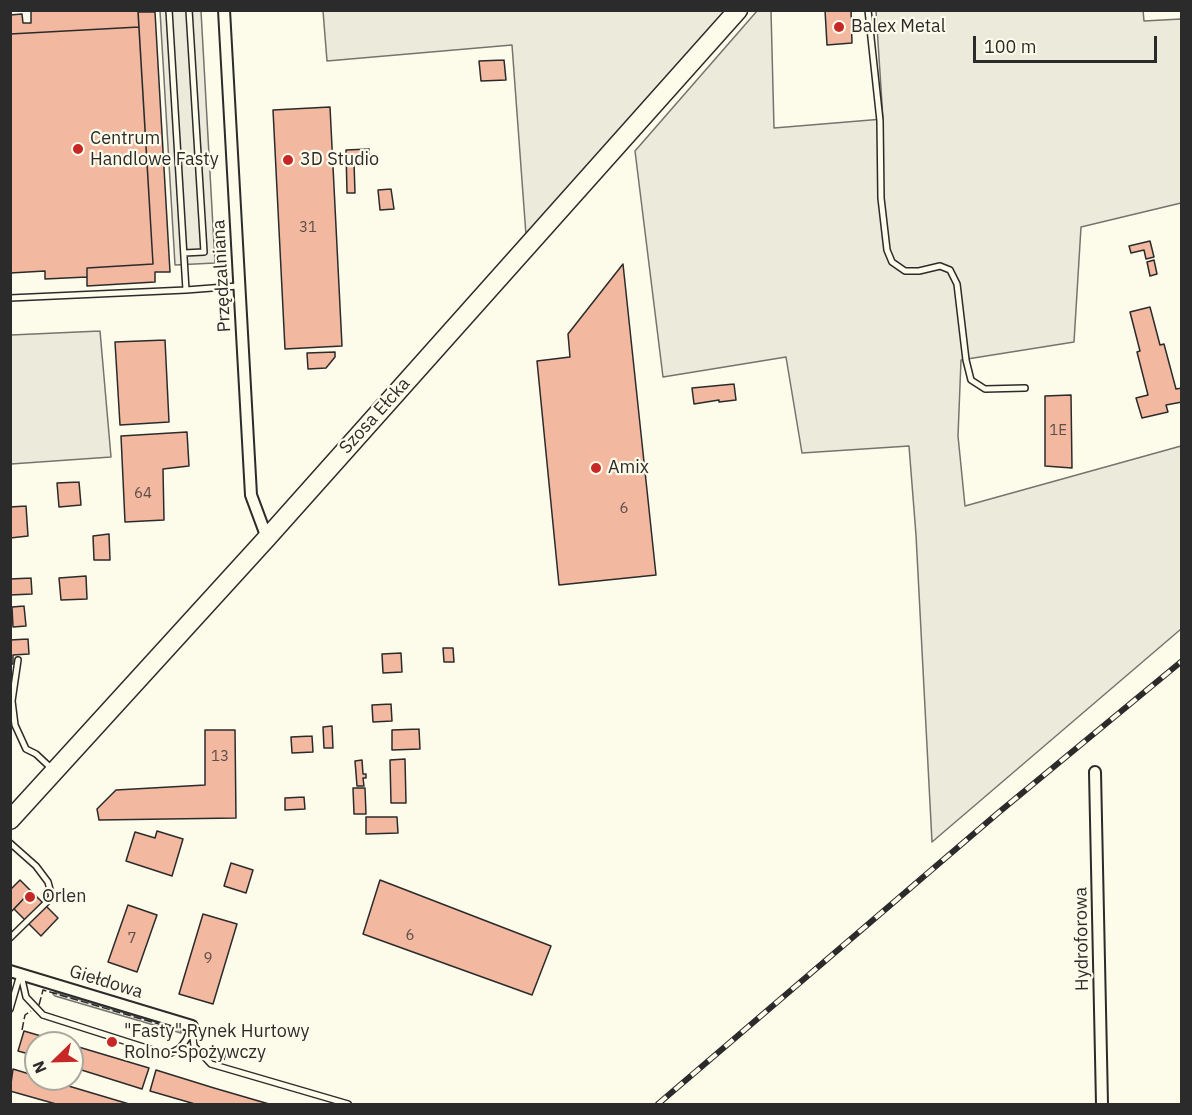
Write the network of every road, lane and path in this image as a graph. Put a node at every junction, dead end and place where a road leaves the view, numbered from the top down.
1 (169, 10) edge
2 (189, 10) edge
3 (224, 10) edge
4 (738, 10) edge
5 (868, 10) edge
6 (184, 253) junction
7 (238, 286) junction
8 (186, 290) junction
9 (10, 298) edge
10 (1025, 388) dead end
11 (267, 538) junction
12 (18, 660) dead end
13 (55, 771) junction
14 (1095, 772) dead end
15 (10, 820) edge
16 (10, 843) edge
17 (10, 938) edge
18 (15, 972) edge
19 (10, 1009) edge
20 (192, 1026) junction
21 (348, 1104) edge
22 (1102, 1104) edge

1 - 6 lane
2 - 6 lane
3 - 7 street, Przędzalniana
4 - 11 main road, Szosa Ełcka
5 - 10 lane
6 - 8 lane
7 - 8 lane
7 - 11 street, Przędzalniana
8 - 9 lane
11 - 13 main road, Szosa Ełcka
12 - 13 lane
13 - 15 main road, Szosa Ełcka
14 - 22 street, Hydroforowa
16 - 17 lane
18 - 19 lane
18 - 20 street, Giełdowa
18 - 20 lane
20 - 21 lane

